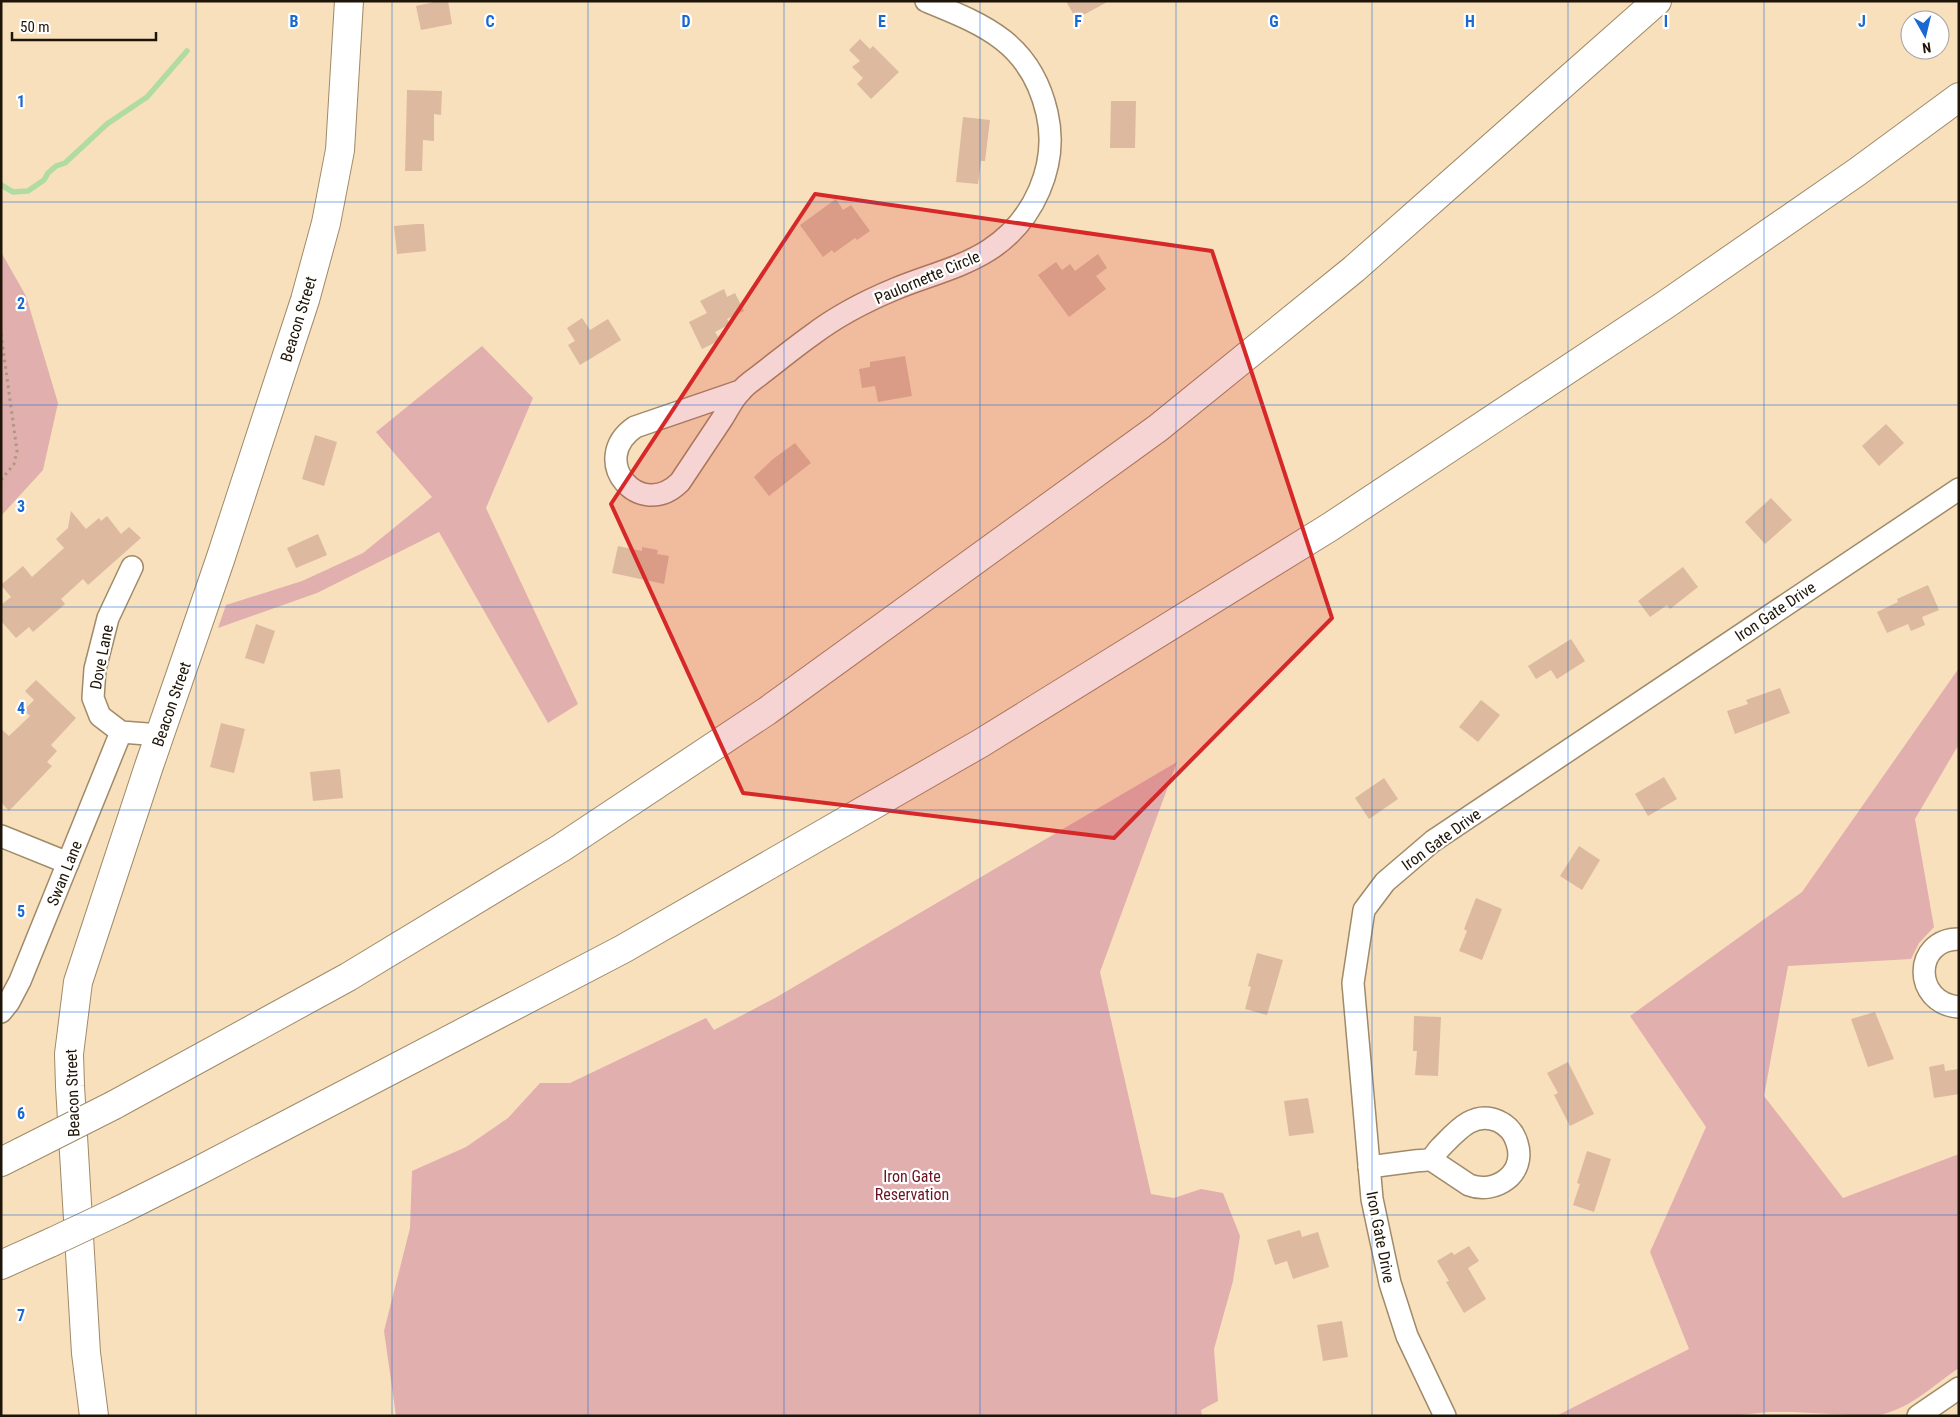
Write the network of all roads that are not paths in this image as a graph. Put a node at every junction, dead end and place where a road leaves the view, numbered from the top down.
1 (348, 1) edge
2 (926, 1) edge
3 (1657, 1) edge
4 (1959, 97) edge
5 (740, 391) junction
6 (1959, 489) edge
7 (132, 567) dead end
8 (121, 732) junction
9 (160, 735) junction
10 (1, 836) edge
11 (68, 863) junction
12 (1959, 939) edge
13 (1959, 1007) edge
14 (1, 1012) edge
15 (11, 1157) edge
16 (1430, 1159) dead end
17 (1369, 1167) junction
18 (1, 1265) edge
19 (1959, 1388) edge
20 (94, 1416) edge
21 (1445, 1416) edge
22 (1918, 1416) edge

1 - 9 main road, Beacon Street
2 - 5 street, Paulornette Circle
3 - 15 main road, bridge
4 - 18 main road, bridge
5 - 5 street, Paulornette Circle
6 - 17 street, Iron Gate Drive
7 - 8 street, Dove Lane
8 - 9 street
8 - 11 street, Swan Lane
9 - 20 main road, Beacon Street
10 - 11 street
11 - 14 street, Swan Lane
12 - 13 street
16 - 17 street
17 - 21 street, Iron Gate Drive
19 - 22 street

